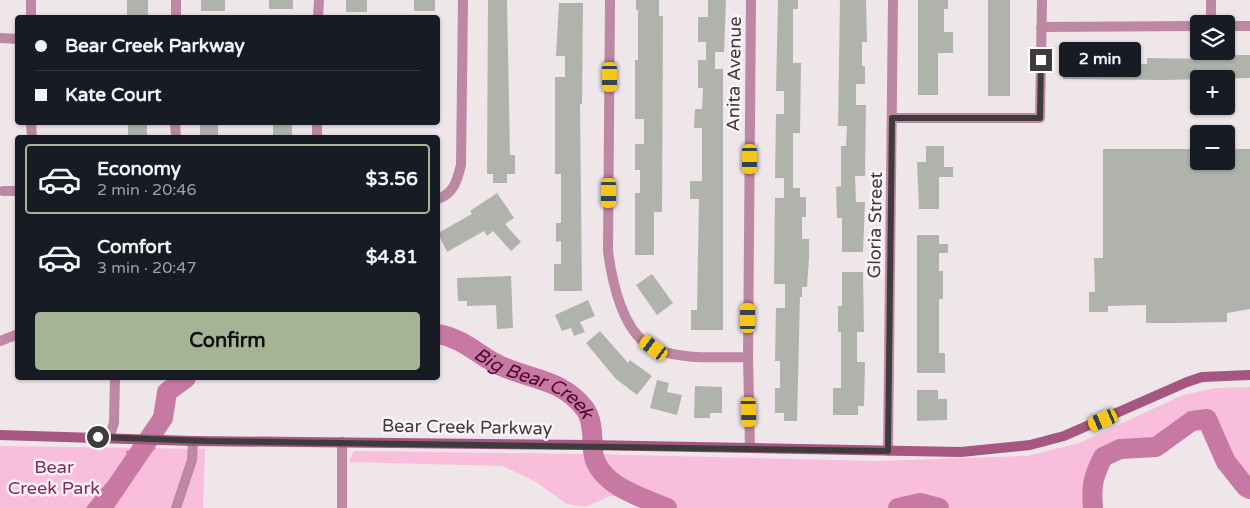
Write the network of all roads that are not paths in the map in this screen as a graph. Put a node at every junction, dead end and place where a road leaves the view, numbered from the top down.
1 (31, 0) edge
2 (176, 0) edge
3 (319, 0) edge
4 (463, 0) edge
5 (610, 0) edge
6 (751, 0) edge
7 (893, 0) edge
8 (1042, 0) edge
9 (1211, 0) edge
10 (31, 15) edge
11 (176, 15) edge
12 (318, 15) edge
13 (1211, 15) edge
14 (1041, 26) junction
15 (1190, 26) edge
16 (1235, 26) edge
17 (1250, 26) edge
18 (0, 38) edge
19 (15, 39) edge
20 (892, 118) junction
21 (4, 191) dead end
22 (15, 191) edge
23 (440, 198) edge
24 (15, 335) edge
25 (0, 341) edge
26 (748, 357) junction
27 (1250, 375) edge
28 (115, 380) edge
29 (0, 435) edge
30 (109, 438) junction
31 (193, 441) junction
32 (342, 442) junction
33 (750, 448) junction
34 (888, 451) junction
35 (176, 508) edge
36 (342, 508) edge

1 - 10 street
2 - 11 street
3 - 12 street
4 - 23 street
5 - 26 street
6 - 26 street, Anita Avenue
7 - 20 street, Gloria Street
8 - 14 street
9 - 13 street
14 - 15 street
14 - 20 street
16 - 17 street
18 - 19 street
20 - 34 street, Gloria Street
21 - 22 street
24 - 25 street
26 - 33 street, Anita Avenue
27 - 34 main road, Bear Creek Parkway
28 - 30 street
29 - 30 main road, Bear Creek Parkway
30 - 31 main road, Bear Creek Parkway
31 - 32 main road, Bear Creek Parkway
31 - 35 street
32 - 33 main road, Bear Creek Parkway
32 - 36 street
33 - 34 main road, Bear Creek Parkway

